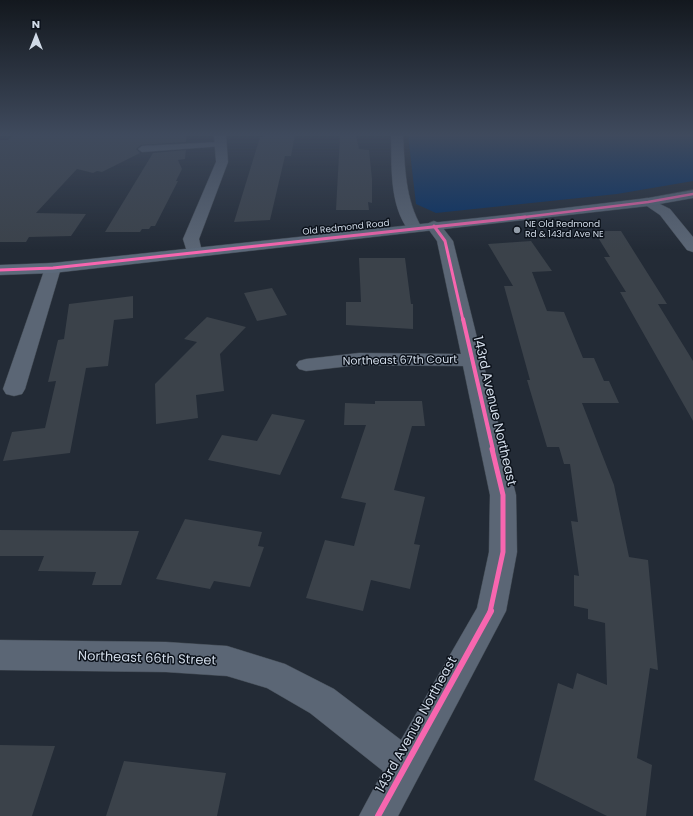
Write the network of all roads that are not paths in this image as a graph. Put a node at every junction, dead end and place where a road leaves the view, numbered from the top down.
1 (218, 173) edge
2 (399, 173) edge
3 (693, 194) edge
4 (648, 202) junction
5 (424, 227) junction
6 (693, 247) edge
7 (194, 252) junction
8 (53, 268) junction
9 (0, 270) edge
10 (471, 360) junction
11 (306, 365) dead end
12 (14, 389) dead end
13 (0, 655) edge
14 (406, 766) junction
15 (378, 816) edge

1 - 7 street
2 - 5 street, 143rd Avenue Northeast
3 - 4 main road, Old Redmond Road
4 - 5 main road, Old Redmond Road
4 - 6 street
5 - 7 main road, Old Redmond Road
5 - 10 street, 143rd Avenue Northeast
7 - 8 main road, Old Redmond Road
8 - 9 main road, Old Redmond Road
8 - 12 street
10 - 11 street, Northeast 67th Court
10 - 14 street, 143rd Avenue Northeast
13 - 14 street, Northeast 66th Street
14 - 15 street, 143rd Avenue Northeast

